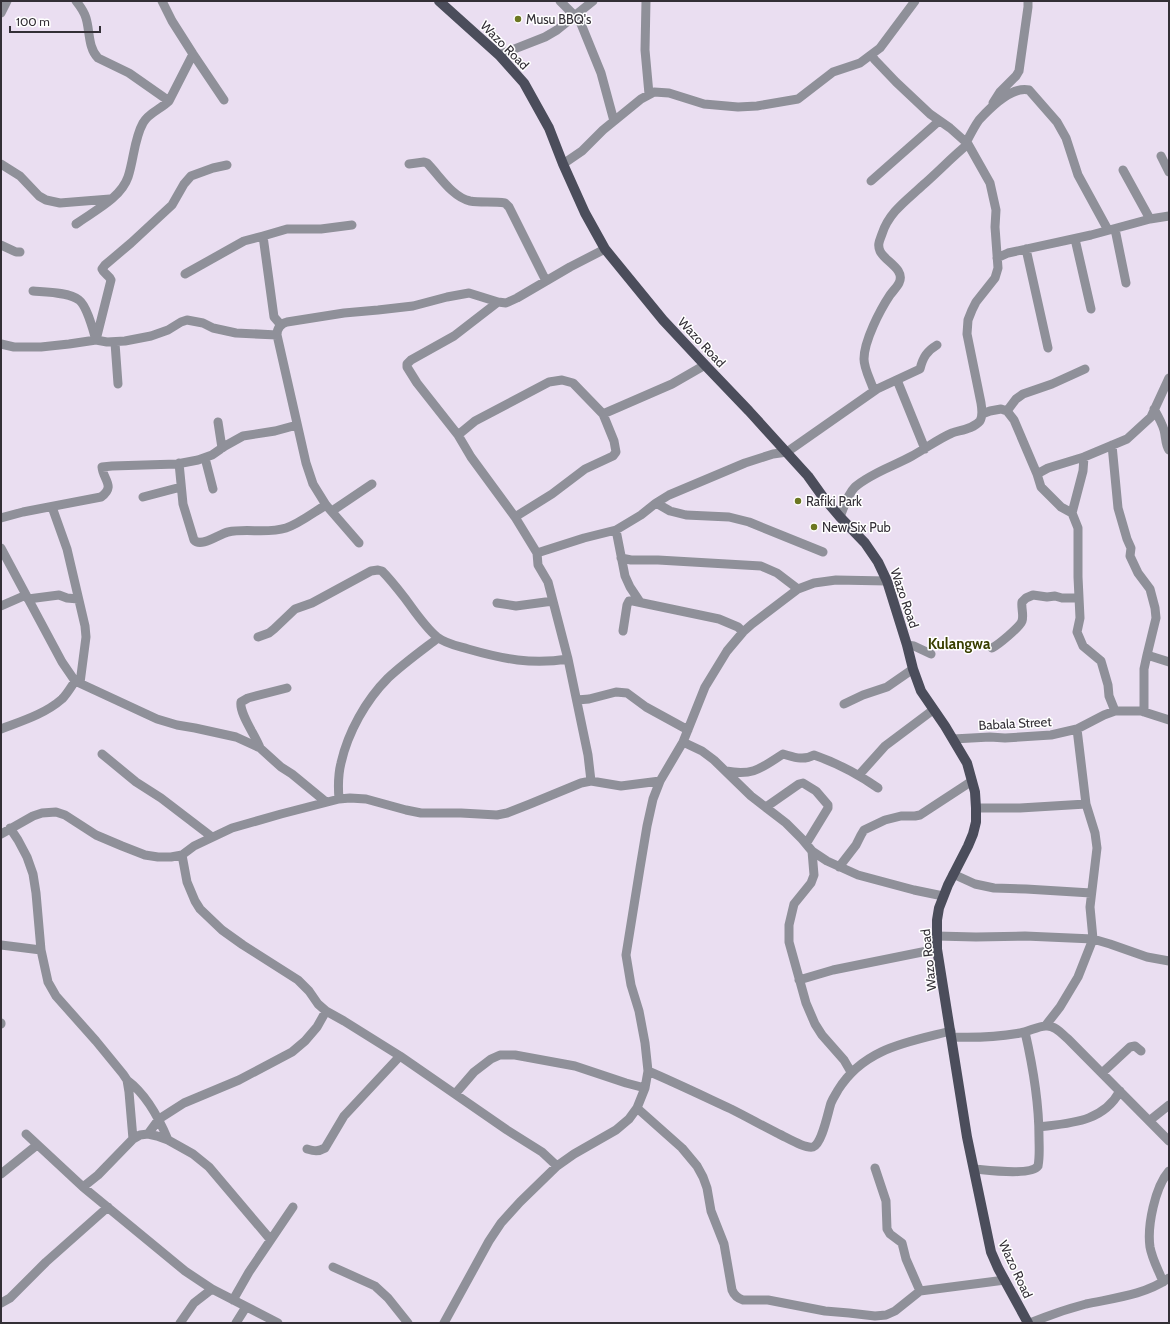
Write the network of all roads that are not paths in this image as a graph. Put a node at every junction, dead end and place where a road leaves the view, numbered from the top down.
1 (7, 1) edge
2 (76, 1) edge
3 (162, 1) edge
4 (439, 1) edge
5 (560, 1) edge
6 (593, 1) edge
7 (646, 1) edge
8 (915, 1) edge
9 (1028, 1) edge
10 (1, 13) edge
11 (576, 15) junction
12 (193, 54) junction
13 (500, 55) junction
14 (871, 55) junction
15 (1019, 71) junction
16 (1029, 90) junction
17 (649, 94) junction
18 (224, 100) dead end
19 (169, 101) junction
20 (992, 108) junction
21 (939, 120) junction
22 (614, 121) junction
23 (967, 143) junction
24 (1161, 156) dead end
25 (1, 164) edge
26 (409, 164) dead end
27 (563, 164) junction
28 (227, 165) dead end
29 (1123, 170) dead end
30 (1169, 172) edge
31 (871, 181) dead end
32 (111, 199) junction
33 (1169, 216) edge
34 (1150, 219) junction
35 (76, 224) dead end
36 (352, 225) dead end
37 (1112, 229) junction
38 (263, 236) junction
39 (1075, 239) junction
40 (1, 245) edge
41 (605, 249) junction
42 (1026, 250) junction
43 (20, 252) dead end
44 (997, 258) junction
45 (185, 274) dead end
46 (546, 281) junction
47 (1126, 282) dead end
48 (33, 291) dead end
49 (498, 302) junction
50 (1090, 309) dead end
51 (280, 325) junction
52 (277, 334) junction
53 (96, 340) junction
54 (115, 343) junction
55 (1, 344) edge
56 (937, 345) dead end
57 (1048, 348) dead end
58 (705, 365) junction
59 (1085, 370) dead end
60 (1169, 378) edge
61 (897, 380) junction
62 (118, 384) dead end
63 (874, 391) junction
64 (1154, 409) junction
65 (1007, 411) junction
66 (603, 414) junction
67 (982, 414) junction
68 (218, 422) dead end
69 (298, 425) junction
70 (458, 435) junction
71 (1112, 445) junction
72 (222, 448) junction
73 (925, 449) junction
74 (1169, 450) edge
75 (787, 452) junction
76 (1084, 457) junction
77 (205, 458) junction
78 (179, 463) junction
79 (1038, 474) junction
80 (372, 484) dead end
81 (181, 487) junction
82 (213, 489) dead end
83 (143, 497) dead end
84 (656, 503) junction
85 (52, 507) junction
86 (329, 508) junction
87 (1072, 513) junction
88 (515, 517) junction
89 (840, 517) junction
90 (1, 518) edge
91 (616, 530) junction
92 (359, 543) dead end
93 (1, 548) edge
94 (823, 552) dead end
95 (537, 553) junction
96 (621, 558) junction
97 (886, 581) junction
98 (798, 590) junction
99 (27, 597) junction
100 (1079, 598) junction
101 (78, 599) junction
102 (553, 601) junction
103 (640, 602) junction
104 (496, 603) dead end
105 (1, 606) edge
106 (623, 631) dead end
107 (744, 632) junction
108 (258, 637) dead end
109 (438, 638) junction
110 (907, 645) junction
111 (992, 648) dead end
112 (931, 654) dead end
113 (1147, 655) junction
114 (568, 659) junction
115 (1169, 662) edge
116 (913, 669) junction
117 (78, 682) junction
118 (287, 688) dead end
119 (576, 700) junction
120 (844, 704) dead end
121 (933, 710) junction
122 (1115, 711) junction
123 (1144, 712) junction
124 (1169, 720) edge
125 (1, 729) edge
126 (1077, 729) junction
127 (688, 730) junction
128 (953, 739) junction
129 (684, 742) junction
130 (260, 748) junction
131 (102, 754) dead end
132 (726, 771) junction
133 (859, 775) junction
134 (591, 781) junction
135 (660, 781) junction
136 (972, 781) junction
137 (878, 788) dead end
138 (339, 799) junction
139 (326, 802) junction
140 (1086, 804) junction
141 (766, 808) junction
142 (976, 808) junction
143 (10, 828) junction
144 (1, 834) edge
145 (212, 837) junction
146 (809, 848) junction
147 (182, 855) junction
148 (839, 867) junction
149 (954, 874) junction
150 (1091, 893) junction
151 (943, 896) junction
152 (936, 936) junction
153 (1093, 939) junction
154 (1, 945) edge
155 (937, 949) junction
156 (42, 950) junction
157 (1169, 961) edge
158 (799, 980) junction
159 (326, 1011) junction
160 (1046, 1025) junction
161 (1025, 1032) junction
162 (951, 1034) junction
163 (1141, 1051) dead end
164 (400, 1056) junction
165 (648, 1071) junction
166 (851, 1072) junction
167 (1102, 1073) junction
168 (127, 1080) junction
169 (645, 1088) junction
170 (1120, 1091) junction
171 (455, 1094) junction
172 (1169, 1105) edge
173 (637, 1108) junction
174 (160, 1119) junction
175 (1149, 1121) junction
176 (1039, 1127) junction
177 (26, 1134) dead end
178 (148, 1134) junction
179 (133, 1139) junction
180 (168, 1140) junction
181 (1169, 1141) edge
182 (37, 1145) junction
183 (307, 1149) dead end
184 (557, 1166) junction
185 (875, 1168) dead end
186 (974, 1169) junction
187 (1169, 1171) edge
188 (1, 1174) edge
189 (83, 1187) junction
190 (108, 1207) junction
191 (293, 1207) dead end
192 (270, 1239) junction
193 (333, 1267) dead end
194 (1005, 1280) junction
195 (1166, 1280) edge
196 (212, 1289) junction
197 (920, 1291) junction
198 (233, 1300) junction
199 (1, 1303) edge
200 (246, 1307) junction
201 (180, 1323) edge
202 (236, 1323) edge
203 (278, 1323) edge
204 (408, 1323) edge
205 (444, 1323) edge
206 (1029, 1323) edge

1 - 10 street
2 - 19 street
3 - 12 street
4 - 13 main road, Wazo Road
5 - 11 street
6 - 11 street
7 - 17 street
8 - 14 street
9 - 15 street
11 - 13 street
11 - 22 street
12 - 18 street
12 - 19 street
13 - 27 main road, Wazo Road
14 - 17 street
14 - 21 street
15 - 16 street
15 - 20 street
16 - 20 street
16 - 37 street
17 - 22 street
19 - 32 street
20 - 23 street
21 - 23 street
21 - 31 street
22 - 27 street
23 - 44 street
23 - 63 street
24 - 30 street
25 - 32 street
26 - 46 street
27 - 41 main road, Wazo Road
28 - 53 street
29 - 34 street
32 - 35 street
33 - 34 street
34 - 37 street
36 - 38 street
37 - 39 street
37 - 47 street
38 - 45 street
38 - 51 street
39 - 42 street
39 - 50 street
40 - 43 street
41 - 46 street
41 - 58 main road, Wazo Road
42 - 44 street
42 - 57 street
44 - 67 street
46 - 49 street
48 - 53 street
49 - 51 street
49 - 70 street
51 - 52 street
52 - 54 street
52 - 69 street
53 - 54 street
53 - 55 street
54 - 62 street
56 - 61 street
58 - 66 street
58 - 75 main road, Wazo Road
59 - 65 street
60 - 64 street
61 - 63 street
61 - 73 street
63 - 75 street
64 - 71 street
64 - 74 street
65 - 67 street
65 - 79 street
66 - 70 street
66 - 88 street
67 - 73 street
68 - 72 street
69 - 72 street
69 - 86 street
70 - 88 street
71 - 76 street
71 - 113 street
72 - 77 street
73 - 89 street
75 - 84 street
75 - 89 main road, Wazo Road
76 - 79 street
76 - 87 street
77 - 78 street
77 - 82 street
78 - 81 street
78 - 85 street
79 - 87 street
80 - 86 street
81 - 83 street
81 - 86 street
84 - 91 street
84 - 94 street
85 - 90 street
85 - 101 street
86 - 92 street
87 - 100 street
88 - 95 street
89 - 97 main road, Wazo Road
91 - 95 street
91 - 96 street
93 - 99 street
95 - 102 street
96 - 98 street
96 - 103 street
97 - 98 street
97 - 110 main road, Wazo Road
98 - 107 street
99 - 101 street
99 - 105 street
99 - 117 street
100 - 111 street
100 - 122 street
101 - 117 street
102 - 104 street
102 - 114 street
103 - 106 street
103 - 107 street
107 - 127 street
108 - 109 street
109 - 114 street
109 - 138 street
110 - 112 street
110 - 116 main road, Wazo Road
113 - 115 street
113 - 123 street
114 - 119 street
116 - 120 street
116 - 121 main road, Wazo Road
117 - 125 street
117 - 130 street
118 - 130 street
119 - 127 street
119 - 134 street
121 - 128 main road, Wazo Road
121 - 133 street
122 - 123 street, Babala Street
122 - 126 street, Babala Street
123 - 124 street, Babala Street
126 - 128 street, Babala Street
126 - 140 street
127 - 129 street
128 - 136 main road, Wazo Road
129 - 132 street
129 - 135 street
130 - 139 street
131 - 145 street
132 - 133 street
132 - 141 street
133 - 137 street
134 - 135 street
134 - 138 street
135 - 165 street
136 - 142 main road, Wazo Road
136 - 148 street
138 - 139 street
139 - 145 street
140 - 142 street
140 - 150 street
141 - 146 street
141 - 146 street
142 - 149 main road, Wazo Road
143 - 144 street
143 - 147 street
143 - 156 street
145 - 147 street
146 - 148 street
146 - 158 street
147 - 159 street
148 - 151 street
149 - 150 street
149 - 151 main road, Wazo Road
150 - 153 street
151 - 152 main road, Wazo Road
152 - 153 street
152 - 155 main road, Wazo Road
153 - 157 street
153 - 160 street
154 - 156 street
155 - 158 street
155 - 162 main road, Wazo Road
156 - 168 street
158 - 166 street
159 - 164 street
159 - 174 street
160 - 161 street
160 - 167 street
161 - 162 street
161 - 176 street
162 - 166 street
162 - 186 main road, Wazo Road
163 - 167 street
164 - 171 street
164 - 183 street
165 - 166 street
165 - 169 street
167 - 170 street
168 - 174 street
168 - 179 street
169 - 171 street
169 - 173 street
170 - 175 street
170 - 176 street
171 - 184 street
172 - 175 street
173 - 184 street
173 - 197 street
174 - 178 street
174 - 180 street
175 - 181 street
176 - 186 street
177 - 182 street
178 - 179 street
178 - 180 street
179 - 189 street
180 - 192 street
182 - 188 street
182 - 189 street
184 - 205 street
185 - 197 street
186 - 194 main road, Wazo Road
187 - 195 street
189 - 190 street
190 - 196 street
190 - 199 street
191 - 192 street
192 - 198 street
193 - 204 street
194 - 197 street
194 - 206 main road, Wazo Road
195 - 206 street
196 - 198 street
196 - 201 street
198 - 200 street
200 - 202 street
200 - 203 street

